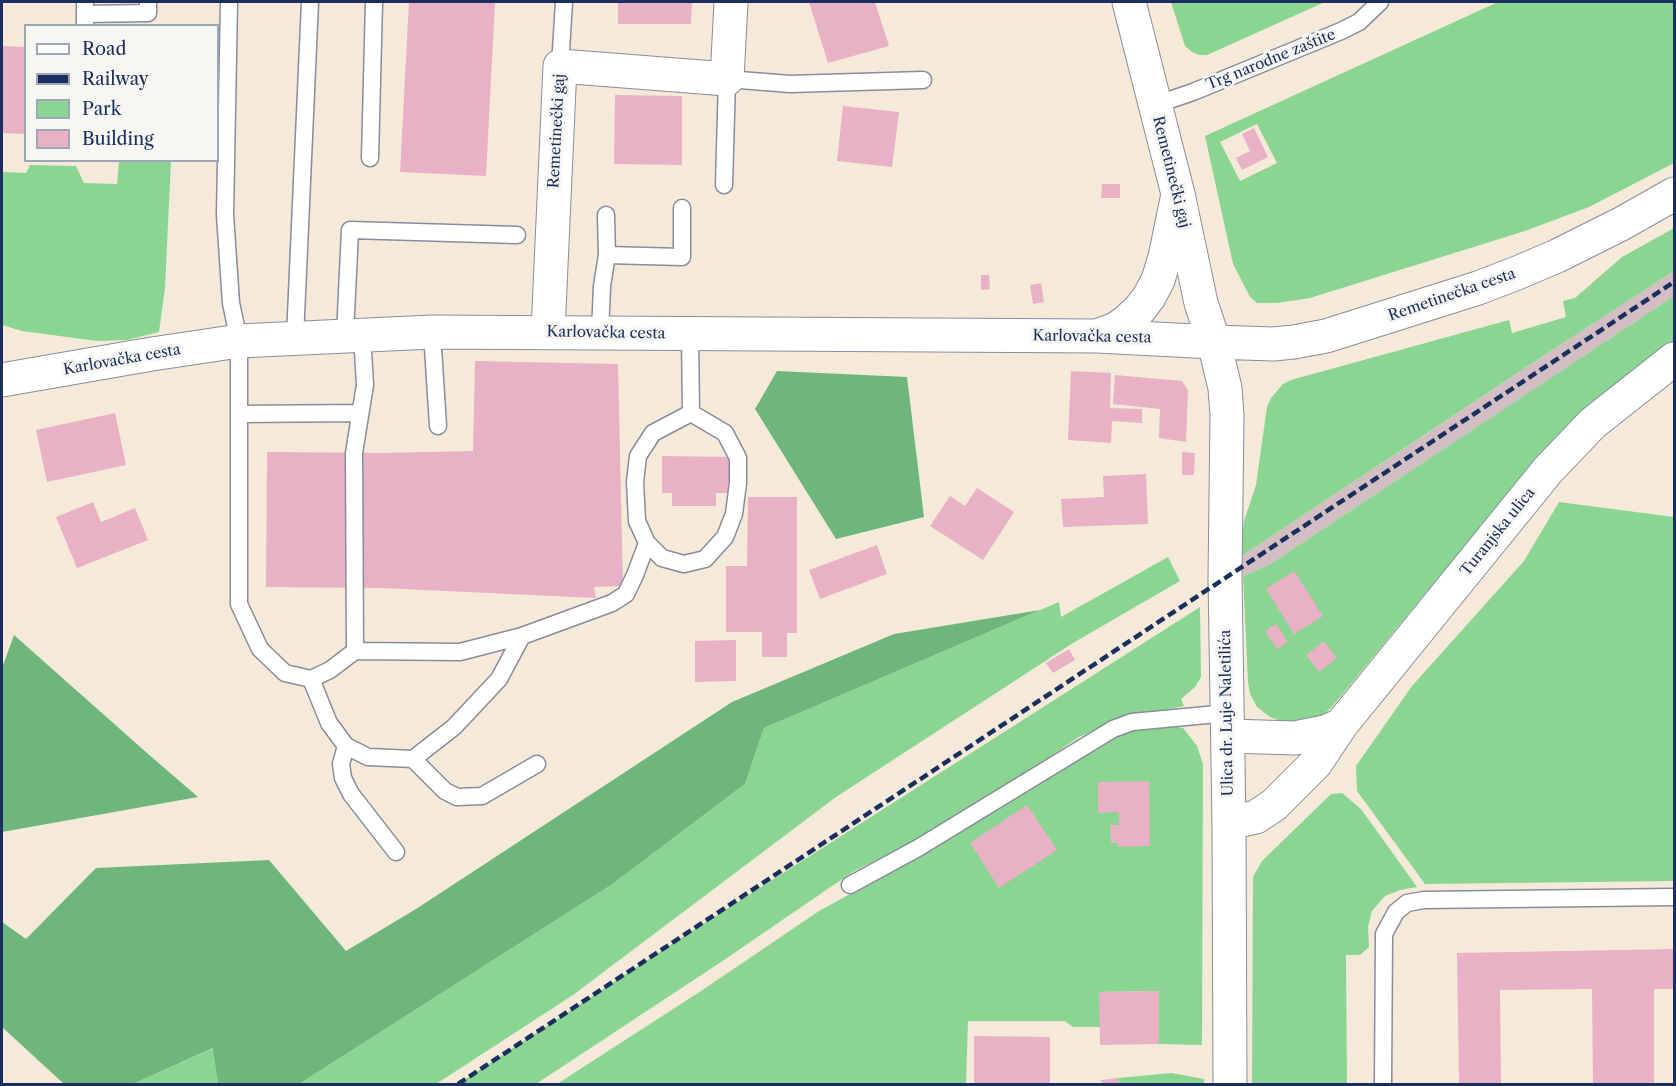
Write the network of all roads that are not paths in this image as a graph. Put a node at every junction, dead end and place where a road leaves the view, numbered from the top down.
1 (148, 2) edge
2 (229, 2) edge
3 (310, 2) edge
4 (374, 2) edge
5 (564, 2) edge
6 (731, 2) edge
7 (1128, 2) edge
8 (1380, 2) edge
9 (85, 14) edge
10 (560, 66) junction
11 (727, 79) junction
12 (923, 80) dead end
13 (1155, 105) junction
14 (370, 158) dead end
15 (724, 185) dead end
16 (1178, 194) junction
17 (1674, 194) edge
18 (682, 208) dead end
19 (606, 215) dead end
20 (517, 235) dead end
21 (607, 255) junction
22 (432, 332) junction
23 (548, 332) junction
24 (600, 333) junction
25 (690, 334) junction
26 (354, 335) junction
27 (1097, 336) junction
28 (295, 338) junction
29 (239, 341) junction
30 (1214, 342) junction
31 (1674, 359) edge
32 (2, 380) edge
33 (360, 413) junction
34 (691, 413) junction
35 (239, 414) junction
36 (438, 426) dead end
37 (647, 543) junction
38 (522, 636) junction
39 (355, 651) junction
40 (311, 679) junction
41 (1228, 724) junction
42 (1341, 725) junction
43 (346, 746) junction
44 (413, 759) junction
45 (537, 764) dead end
46 (1229, 823) junction
47 (396, 852) dead end
48 (850, 885) dead end
49 (1674, 897) edge
50 (1230, 1084) edge
51 (1383, 1084) edge

1 - 9 lane
2 - 29 lane
3 - 28 lane
4 - 14 lane
5 - 10 lane
6 - 11 main road
7 - 13 main road, Remetinečki gaj
8 - 13 lane, Trg narodne zaštite
10 - 11 main road, Remetinečki gaj
10 - 23 main road, Remetinečki gaj
11 - 12 lane
11 - 15 lane
13 - 16 main road, Remetinečki gaj
16 - 27 main road
16 - 30 main road, Remetinečki gaj
17 - 30 main road, Remetinečka cesta
18 - 21 lane
19 - 21 lane
20 - 26 lane
21 - 24 lane
22 - 23 main road, Karlovačka cesta
22 - 26 main road, Karlovačka cesta
22 - 36 lane
23 - 24 main road, Karlovačka cesta
24 - 25 main road, Karlovačka cesta
25 - 27 main road, Karlovačka cesta
25 - 34 lane
26 - 28 main road, Karlovačka cesta
26 - 33 lane
27 - 30 main road, Karlovačka cesta
28 - 29 main road, Karlovačka cesta
29 - 32 main road, Karlovačka cesta
29 - 35 lane
30 - 41 main road, Ulica dr. Luje Naletilića
31 - 42 main road, Turanjska ulica
33 - 35 lane
33 - 39 lane
34 - 37 lane
34 - 37 lane
35 - 40 lane
37 - 38 lane
38 - 39 lane
38 - 44 lane
39 - 40 lane
40 - 43 lane
41 - 42 main road
41 - 46 main road, Ulica dr. Luje Naletilića
41 - 48 lane
42 - 46 main road, Turanjska ulica
43 - 44 lane
43 - 47 lane
44 - 45 lane
46 - 50 main road, Ulica dr. Luje Naletilića
49 - 51 lane

